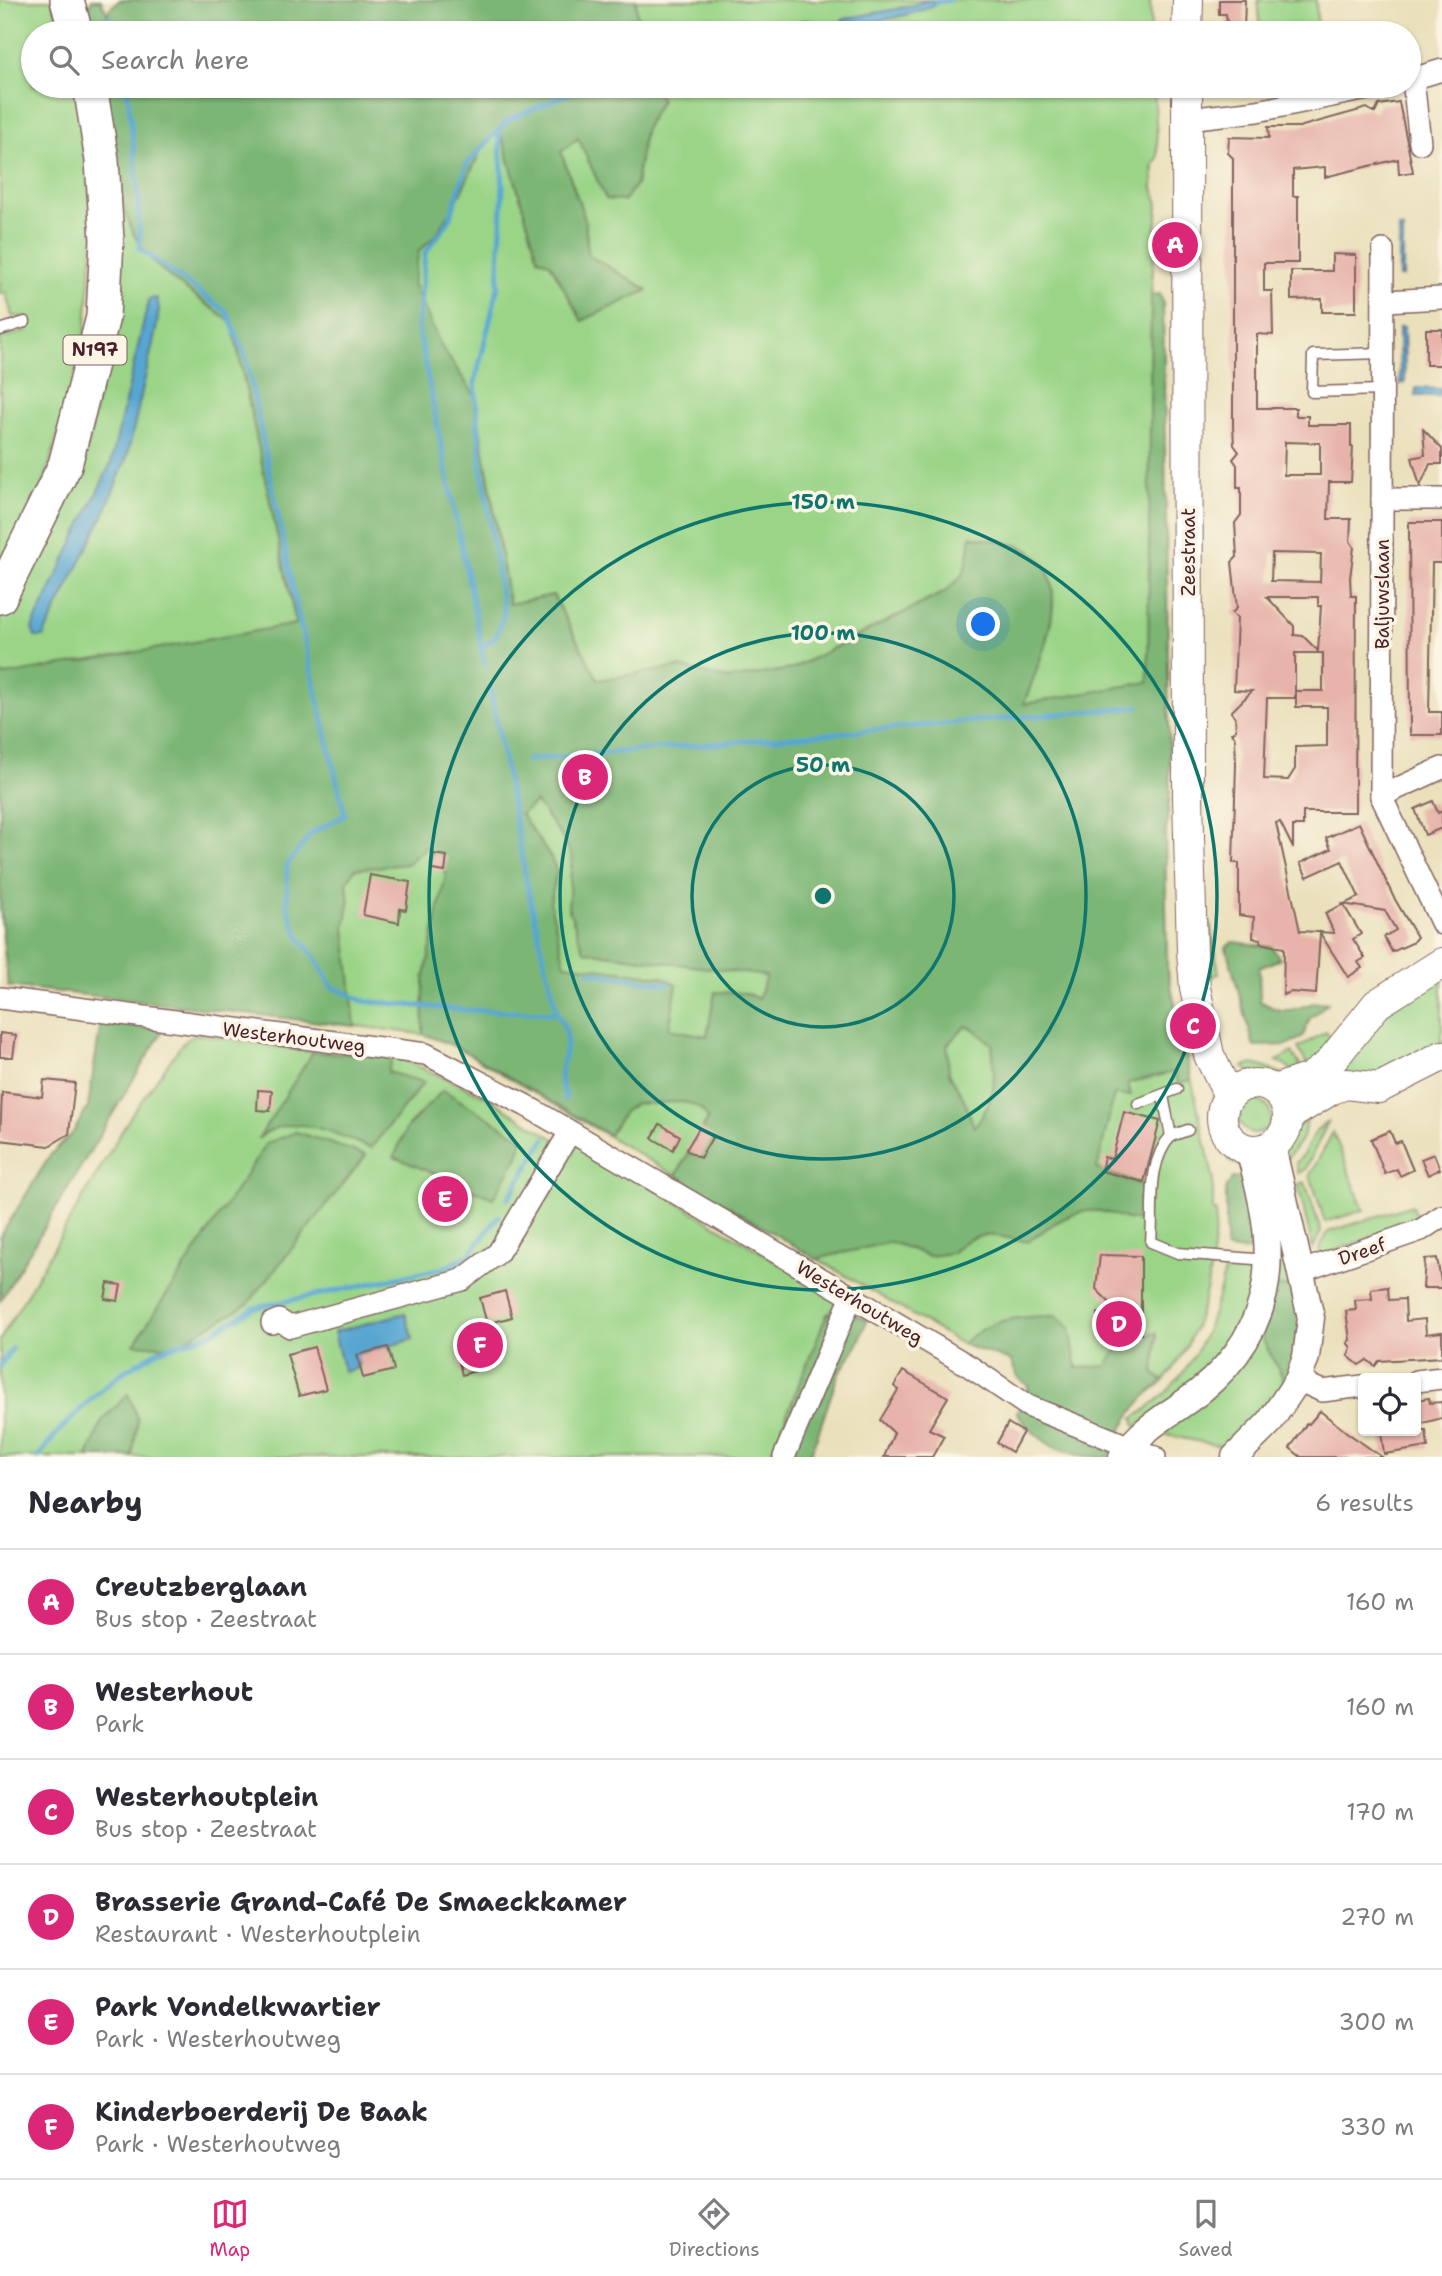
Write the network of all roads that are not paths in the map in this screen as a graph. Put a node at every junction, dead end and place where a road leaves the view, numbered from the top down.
1 (67, 0) edge
2 (1188, 0) edge
3 (73, 21) edge
4 (1187, 21) edge
5 (1442, 70) edge
6 (1421, 77) edge
7 (92, 98) edge
8 (1187, 98) edge
9 (1322, 98) edge
10 (1414, 98) edge
11 (1187, 119) junction
12 (1420, 143) dead end
13 (1382, 250) dead end
14 (1442, 298) edge
15 (1384, 301) junction
16 (25, 322) dead end
17 (0, 330) edge
18 (1384, 353) junction
19 (1383, 390) junction
20 (1382, 499) junction
21 (1442, 499) edge
22 (0, 597) edge
23 (1442, 768) edge
24 (1381, 796) junction
25 (1442, 924) edge
26 (1442, 963) edge
27 (0, 998) edge
28 (1442, 1056) edge
29 (1177, 1089) dead end
30 (1163, 1096) junction
31 (1259, 1097) junction
32 (1138, 1104) dead end
33 (1188, 1130) dead end
34 (570, 1132) junction
35 (1171, 1136) junction
36 (1261, 1148) junction
37 (1442, 1216) edge
38 (1421, 1230) junction
39 (1442, 1236) edge
40 (1270, 1260) junction
41 (1302, 1271) junction
42 (852, 1296) junction
43 (272, 1323) dead end
44 (1442, 1378) edge
45 (1298, 1380) junction
46 (1421, 1380) edge
47 (1358, 1387) edge
48 (1126, 1451) edge
49 (1243, 1454) edge
50 (784, 1457) edge
51 (1155, 1457) edge

1 - 3 main road
2 - 4 main road
5 - 6 street
7 - 22 main road, N197
8 - 11 main road, Zeestraat
9 - 11 street
10 - 12 street
11 - 31 main road, Zeestraat
13 - 15 street, Baljuwslaan
14 - 15 street
15 - 18 street, Baljuwslaan
16 - 17 lane
18 - 19 street, Baljuwslaan
18 - 19 lane
19 - 20 street, Baljuwslaan
20 - 21 street
20 - 24 street, Baljuwslaan
23 - 24 street
24 - 25 street, Baljuwslaan
26 - 31 main road
27 - 34 street, Westerhoutweg
28 - 31 main road
29 - 30 lane
30 - 32 lane
30 - 35 lane
31 - 36 main road
31 - 36 main road
33 - 35 lane
34 - 42 street, Westerhoutweg
34 - 43 street
35 - 40 lane
36 - 40 street
36 - 41 street
37 - 38 street, Dreef
38 - 39 street
38 - 41 street, Dreef
40 - 48 street
41 - 45 street
42 - 48 street, Westerhoutweg
42 - 50 street
44 - 46 street
45 - 47 street
45 - 49 street
48 - 51 street, Westerhoutweg

